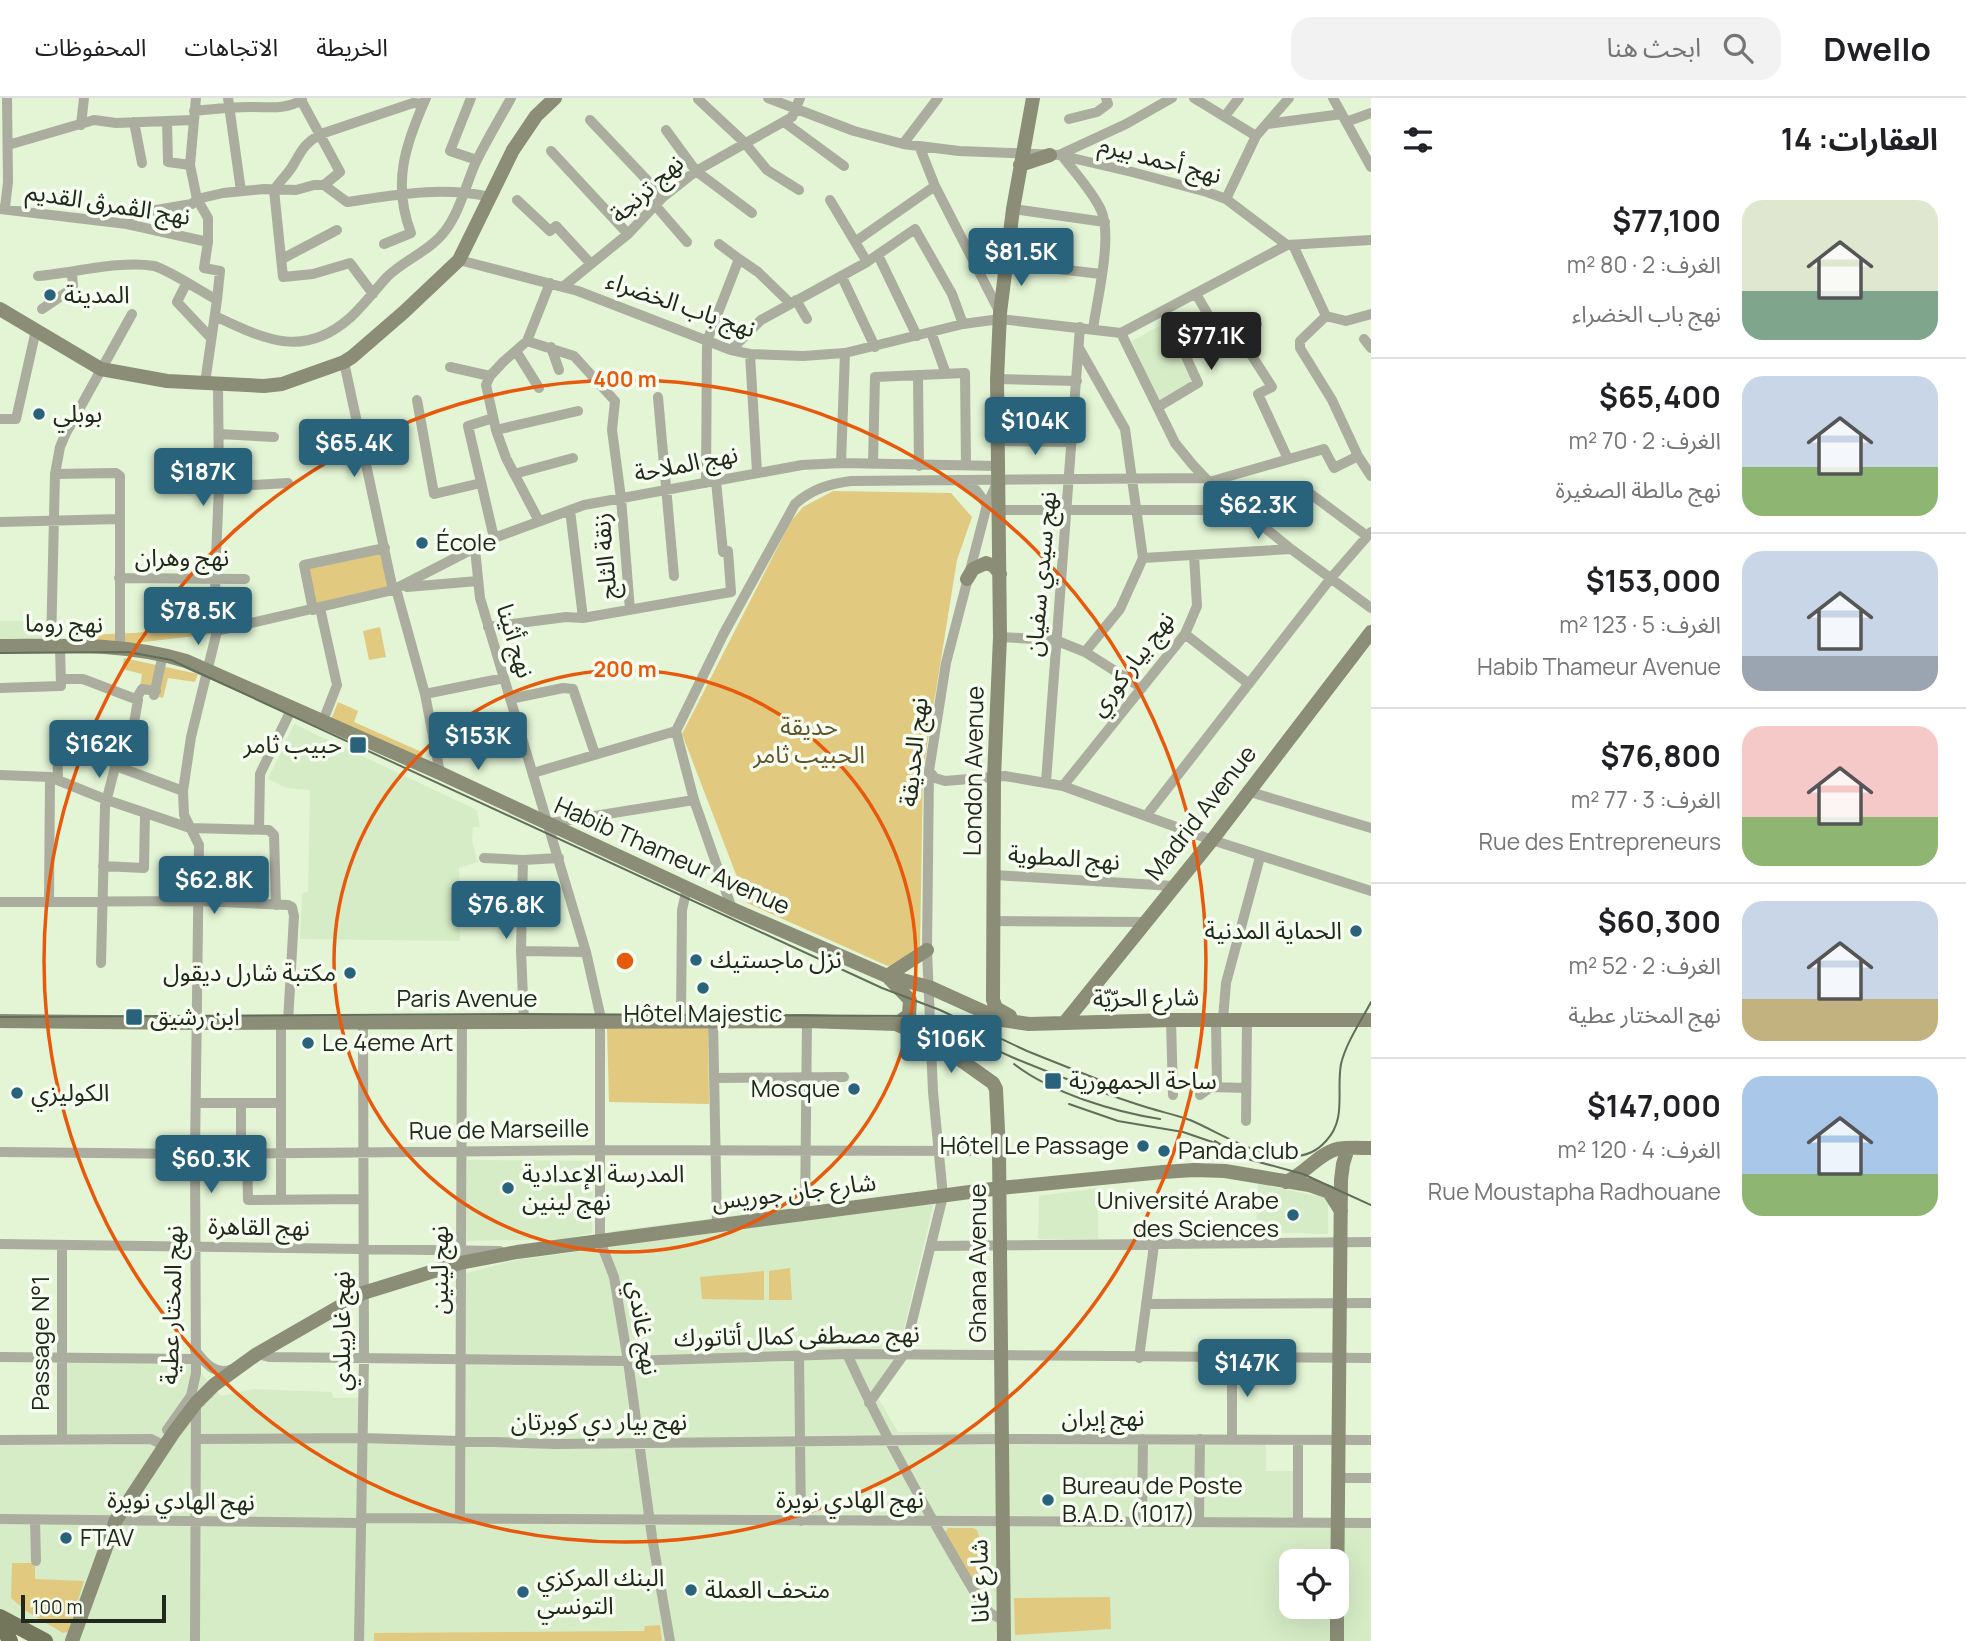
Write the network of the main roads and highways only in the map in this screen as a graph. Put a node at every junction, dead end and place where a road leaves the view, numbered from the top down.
1 (555, 98) edge
2 (1033, 98) edge
3 (1023, 152) junction
4 (0, 309) edge
5 (1000, 574) junction
6 (967, 579) road end
7 (1371, 632) edge
8 (0, 646) edge
9 (208, 671) joint
10 (927, 950) road end
11 (887, 976) junction
12 (929, 987) joint
13 (1370, 1019) edge
14 (0, 1021) edge
15 (1066, 1021) junction
16 (1048, 1023) junction
17 (896, 1024) junction
18 (931, 1039) joint
19 (1346, 1148) junction
20 (1371, 1148) edge
21 (1286, 1182) junction
22 (1000, 1188) junction
23 (1341, 1211) junction
24 (1003, 1520) joint
25 (1338, 1549) edge
26 (0, 1619) edge
27 (1337, 1619) edge
28 (10, 1641) edge
29 (45, 1641) edge
30 (72, 1641) edge
31 (1004, 1641) edge
32 (1336, 1641) edge

1 - 4 main road
2 - 3 main road, London Avenue
3 - 3 main road
3 - 5 main road, London Avenue
5 - 6 main road
5 - 16 main road, London Avenue
7 - 15 main road, Madrid Avenue
8 - 9 main road, نهج روما
9 - 11 main road, Habib Thameur Avenue
10 - 11 main road
11 - 12 main road, Habib Thameur Avenue
11 - 17 main road
12 - 16 main road, شارع الحرّيّة
13 - 15 main road, شارع الحرّيّة
14 - 17 main road, Paris Avenue
15 - 16 main road, شارع الحرّيّة
17 - 18 main road, Paris Avenue
18 - 22 main road, Ghana Avenue
19 - 20 main road
19 - 21 main road
19 - 23 main road
21 - 22 main road, شارع جان جوريس
21 - 23 main road, شارع جان جوريس
22 - 24 main road, Ghana Avenue
22 - 30 main road, شارع جان جوريس
23 - 25 main road
24 - 31 main road, شارع غانا
26 - 28 main road
26 - 29 main road
27 - 32 main road

